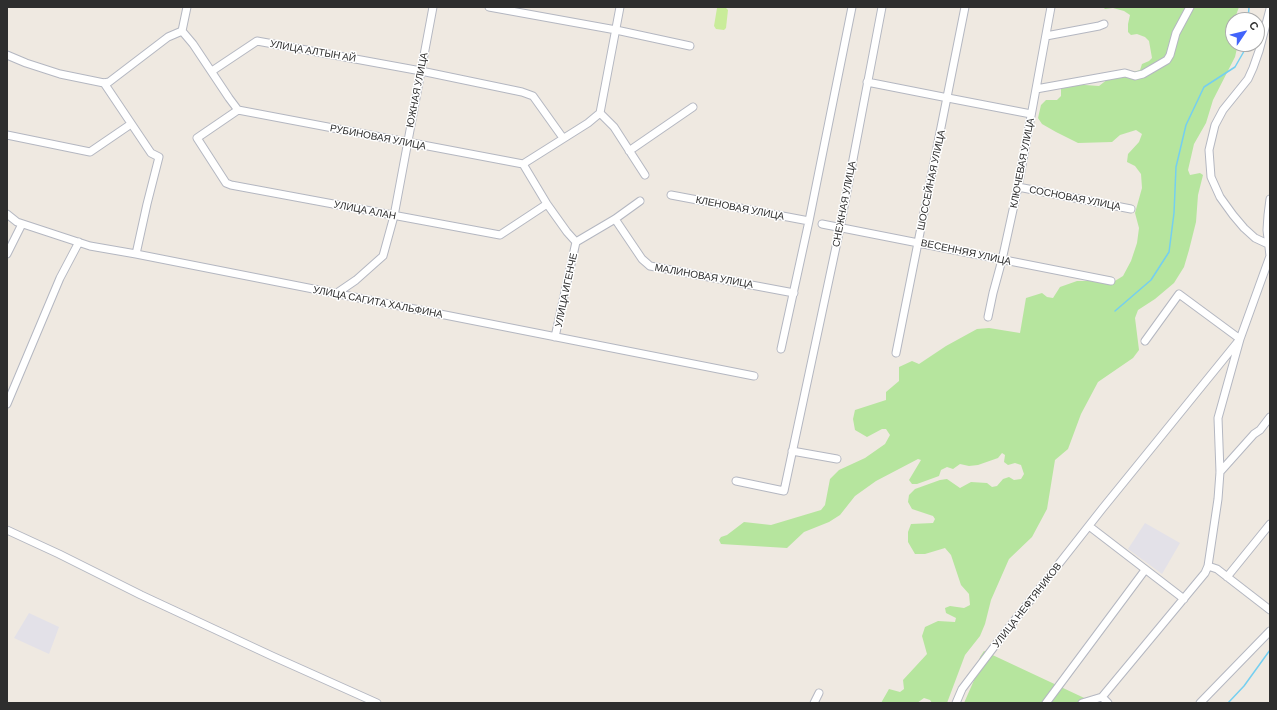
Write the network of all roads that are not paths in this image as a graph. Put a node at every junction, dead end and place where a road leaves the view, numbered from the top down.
1 (187, 7) edge
2 (433, 7) edge
3 (489, 7) edge
4 (620, 7) edge
5 (852, 7) edge
6 (882, 7) edge
7 (965, 7) edge
8 (1050, 7) edge
9 (1190, 7) edge
10 (1270, 9) edge
11 (1104, 24) dead end
12 (616, 30) junction
13 (182, 31) junction
14 (1046, 36) junction
15 (690, 46) dead end
16 (7, 55) edge
17 (212, 71) junction
18 (421, 71) junction
19 (868, 82) junction
20 (104, 84) junction
21 (1036, 88) junction
22 (948, 98) junction
23 (694, 107) dead end
24 (238, 110) junction
25 (600, 114) junction
26 (1031, 114) junction
27 (131, 124) junction
28 (7, 135) edge
29 (563, 138) junction
30 (407, 142) junction
31 (629, 151) junction
32 (523, 164) junction
33 (645, 175) dead end
34 (1018, 187) junction
35 (671, 195) dead end
36 (1270, 199) edge
37 (640, 201) dead end
38 (547, 204) junction
39 (1131, 209) dead end
40 (7, 214) edge
41 (394, 216) junction
42 (615, 218) junction
43 (809, 222) junction
44 (22, 224) junction
45 (822, 224) dead end
46 (840, 228) junction
47 (79, 242) junction
48 (576, 242) junction
49 (918, 242) junction
50 (1270, 245) edge
51 (7, 254) edge
52 (136, 254) junction
53 (1002, 260) junction
54 (1111, 281) dead end
55 (794, 293) junction
56 (336, 294) junction
57 (988, 317) dead end
58 (555, 337) junction
59 (1240, 339) junction
60 (1145, 341) dead end
61 (781, 349) dead end
62 (896, 353) dead end
63 (754, 376) dead end
64 (7, 404) edge
65 (1270, 417) edge
66 (792, 451) junction
67 (837, 459) dead end
68 (1220, 472) junction
69 (736, 481) dead end
70 (1270, 524) edge
71 (1089, 526) junction
72 (7, 530) edge
73 (1208, 566) junction
74 (1145, 570) junction
75 (1227, 577) junction
76 (1184, 599) junction
77 (1270, 610) edge
78 (1270, 631) edge
79 (819, 693) dead end
80 (1102, 697) junction
81 (378, 703) edge
82 (814, 703) edge
83 (956, 703) edge
84 (1046, 703) edge
85 (1082, 703) edge
86 (1108, 703) edge
87 (1200, 703) edge

1 - 13 street
2 - 18 street, ЮЖНАЯ УЛИЦА
3 - 12 street
4 - 12 street
5 - 43 street
6 - 19 street, СНЕЖНАЯ УЛИЦА
7 - 22 street, ШОССЕЙНАЯ УЛИЦА
8 - 14 street, КЛЮЧЕВАЯ УЛИЦА
9 - 21 street
10 - 50 street
11 - 14 street
12 - 15 street
12 - 25 street
13 - 17 street
13 - 20 street
14 - 21 street, КЛЮЧЕВАЯ УЛИЦА
16 - 20 street
17 - 18 street, УЛИЦА АЛТЫН АЙ
17 - 24 street
18 - 29 street, УЛИЦА АЛТЫН АЙ
18 - 30 street, ЮЖНАЯ УЛИЦА
19 - 22 street
19 - 46 street, СНЕЖНАЯ УЛИЦА
20 - 27 street
21 - 26 street, КЛЮЧЕВАЯ УЛИЦА
22 - 26 street
22 - 49 street, ШОССЕЙНАЯ УЛИЦА
23 - 31 street
24 - 30 street, РУБИНОВАЯ УЛИЦА
24 - 41 street, УЛИЦА АЛАН
25 - 29 street
25 - 31 street
26 - 34 street, КЛЮЧЕВАЯ УЛИЦА
27 - 28 street
27 - 52 street
29 - 32 street
30 - 32 street, РУБИНОВАЯ УЛИЦА
30 - 41 street, ЮЖНАЯ УЛИЦА
31 - 33 street
32 - 38 street, УЛИЦА ИГЕНЧЕ
34 - 39 street, СОСНОВАЯ УЛИЦА
34 - 53 street, КЛЮЧЕВАЯ УЛИЦА
35 - 43 street, КЛЕНОВАЯ УЛИЦА
36 - 50 street
37 - 42 street
38 - 41 street, УЛИЦА АЛАН
38 - 48 street, УЛИЦА ИГЕНЧЕ
40 - 44 street, УЛИЦА САГИТА ХАЛЬФИНА
41 - 56 street, ЮЖНАЯ УЛИЦА
42 - 48 street
42 - 55 street, МАЛИНОВАЯ УЛИЦА
43 - 55 street
44 - 47 street, УЛИЦА САГИТА ХАЛЬФИНА
44 - 51 street
45 - 46 street, ВЕСЕННЯЯ УЛИЦА
46 - 49 street, ВЕСЕННЯЯ УЛИЦА
46 - 66 street, СНЕЖНАЯ УЛИЦА
47 - 52 street, УЛИЦА САГИТА ХАЛЬФИНА
47 - 64 street
48 - 58 street, УЛИЦА ИГЕНЧЕ
49 - 53 street, ВЕСЕННЯЯ УЛИЦА
49 - 62 street, ШОССЕЙНАЯ УЛИЦА
50 - 59 street
52 - 56 street, УЛИЦА САГИТА ХАЛЬФИНА
53 - 54 street, ВЕСЕННЯЯ УЛИЦА
53 - 57 street, КЛЮЧЕВАЯ УЛИЦА
55 - 61 street
56 - 58 street, УЛИЦА САГИТА ХАЛЬФИНА
58 - 63 street, УЛИЦА САГИТА ХАЛЬФИНА
59 - 60 street
59 - 68 street
59 - 71 street, УЛИЦА НЕФТЯНИКОВ
65 - 68 street
66 - 67 street
66 - 69 street, СНЕЖНАЯ УЛИЦА
68 - 73 street
70 - 75 street
71 - 74 street
71 - 83 street, УЛИЦА НЕФТЯНИКОВ
72 - 81 street
73 - 75 street
73 - 76 street
74 - 76 street
74 - 84 street
75 - 77 street
76 - 80 street
78 - 87 street
79 - 82 street
80 - 85 street
80 - 86 street

